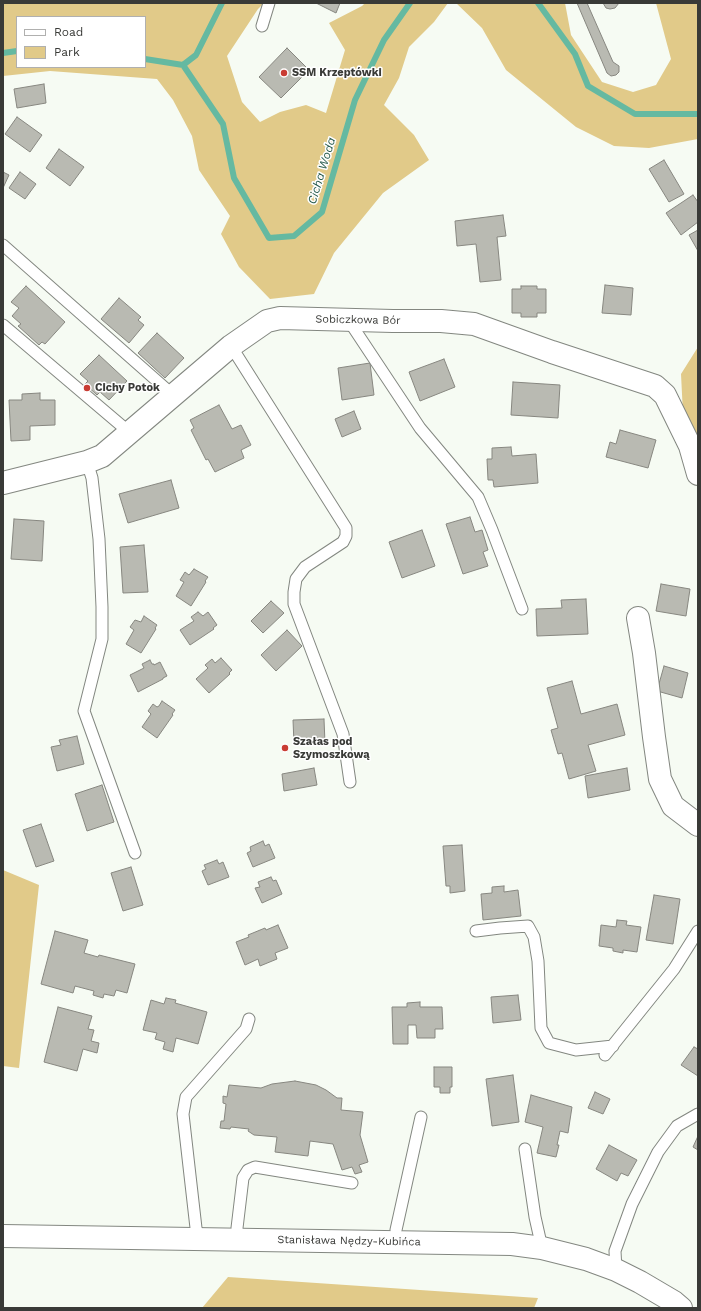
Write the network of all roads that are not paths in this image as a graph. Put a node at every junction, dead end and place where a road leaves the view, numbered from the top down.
1 (269, 3) edge
2 (262, 26) dead end
3 (3, 245) edge
4 (349, 321) junction
5 (3, 325) edge
6 (231, 346) junction
7 (173, 395) junction
8 (129, 432) junction
9 (87, 462) junction
10 (698, 474) edge
11 (3, 482) edge
12 (522, 609) dead end
13 (638, 618) dead end
14 (350, 782) dead end
15 (698, 825) edge
16 (135, 853) dead end
17 (476, 931) dead end
18 (698, 931) edge
19 (249, 1019) dead end
20 (698, 1114) edge
21 (421, 1117) dead end
22 (524, 1149) dead end
23 (352, 1183) dead end
24 (396, 1230) dead end
25 (3, 1236) edge
26 (199, 1239) junction
27 (238, 1240) junction
28 (542, 1248) junction
29 (616, 1270) junction
30 (681, 1308) edge

1 - 2 lane
3 - 7 lane
4 - 6 street, Sobiczkowa Bór
4 - 10 street, Sobiczkowa Bór
4 - 12 lane
5 - 8 lane
6 - 7 street, Sobiczkowa Bór
6 - 14 lane
7 - 8 street, Sobiczkowa Bór
8 - 9 street, Sobiczkowa Bór
9 - 11 street, Sobiczkowa Bór
9 - 16 lane
13 - 15 street
17 - 18 lane
19 - 26 lane
20 - 29 lane
21 - 24 lane
22 - 28 lane
23 - 27 lane
25 - 26 street, Stanisława Nędzy-Kubińca
26 - 27 street, Stanisława Nędzy-Kubińca
27 - 28 street, Stanisława Nędzy-Kubińca
28 - 29 street, Stanisława Nędzy-Kubińca
29 - 30 street, Stanisława Nędzy-Kubińca

